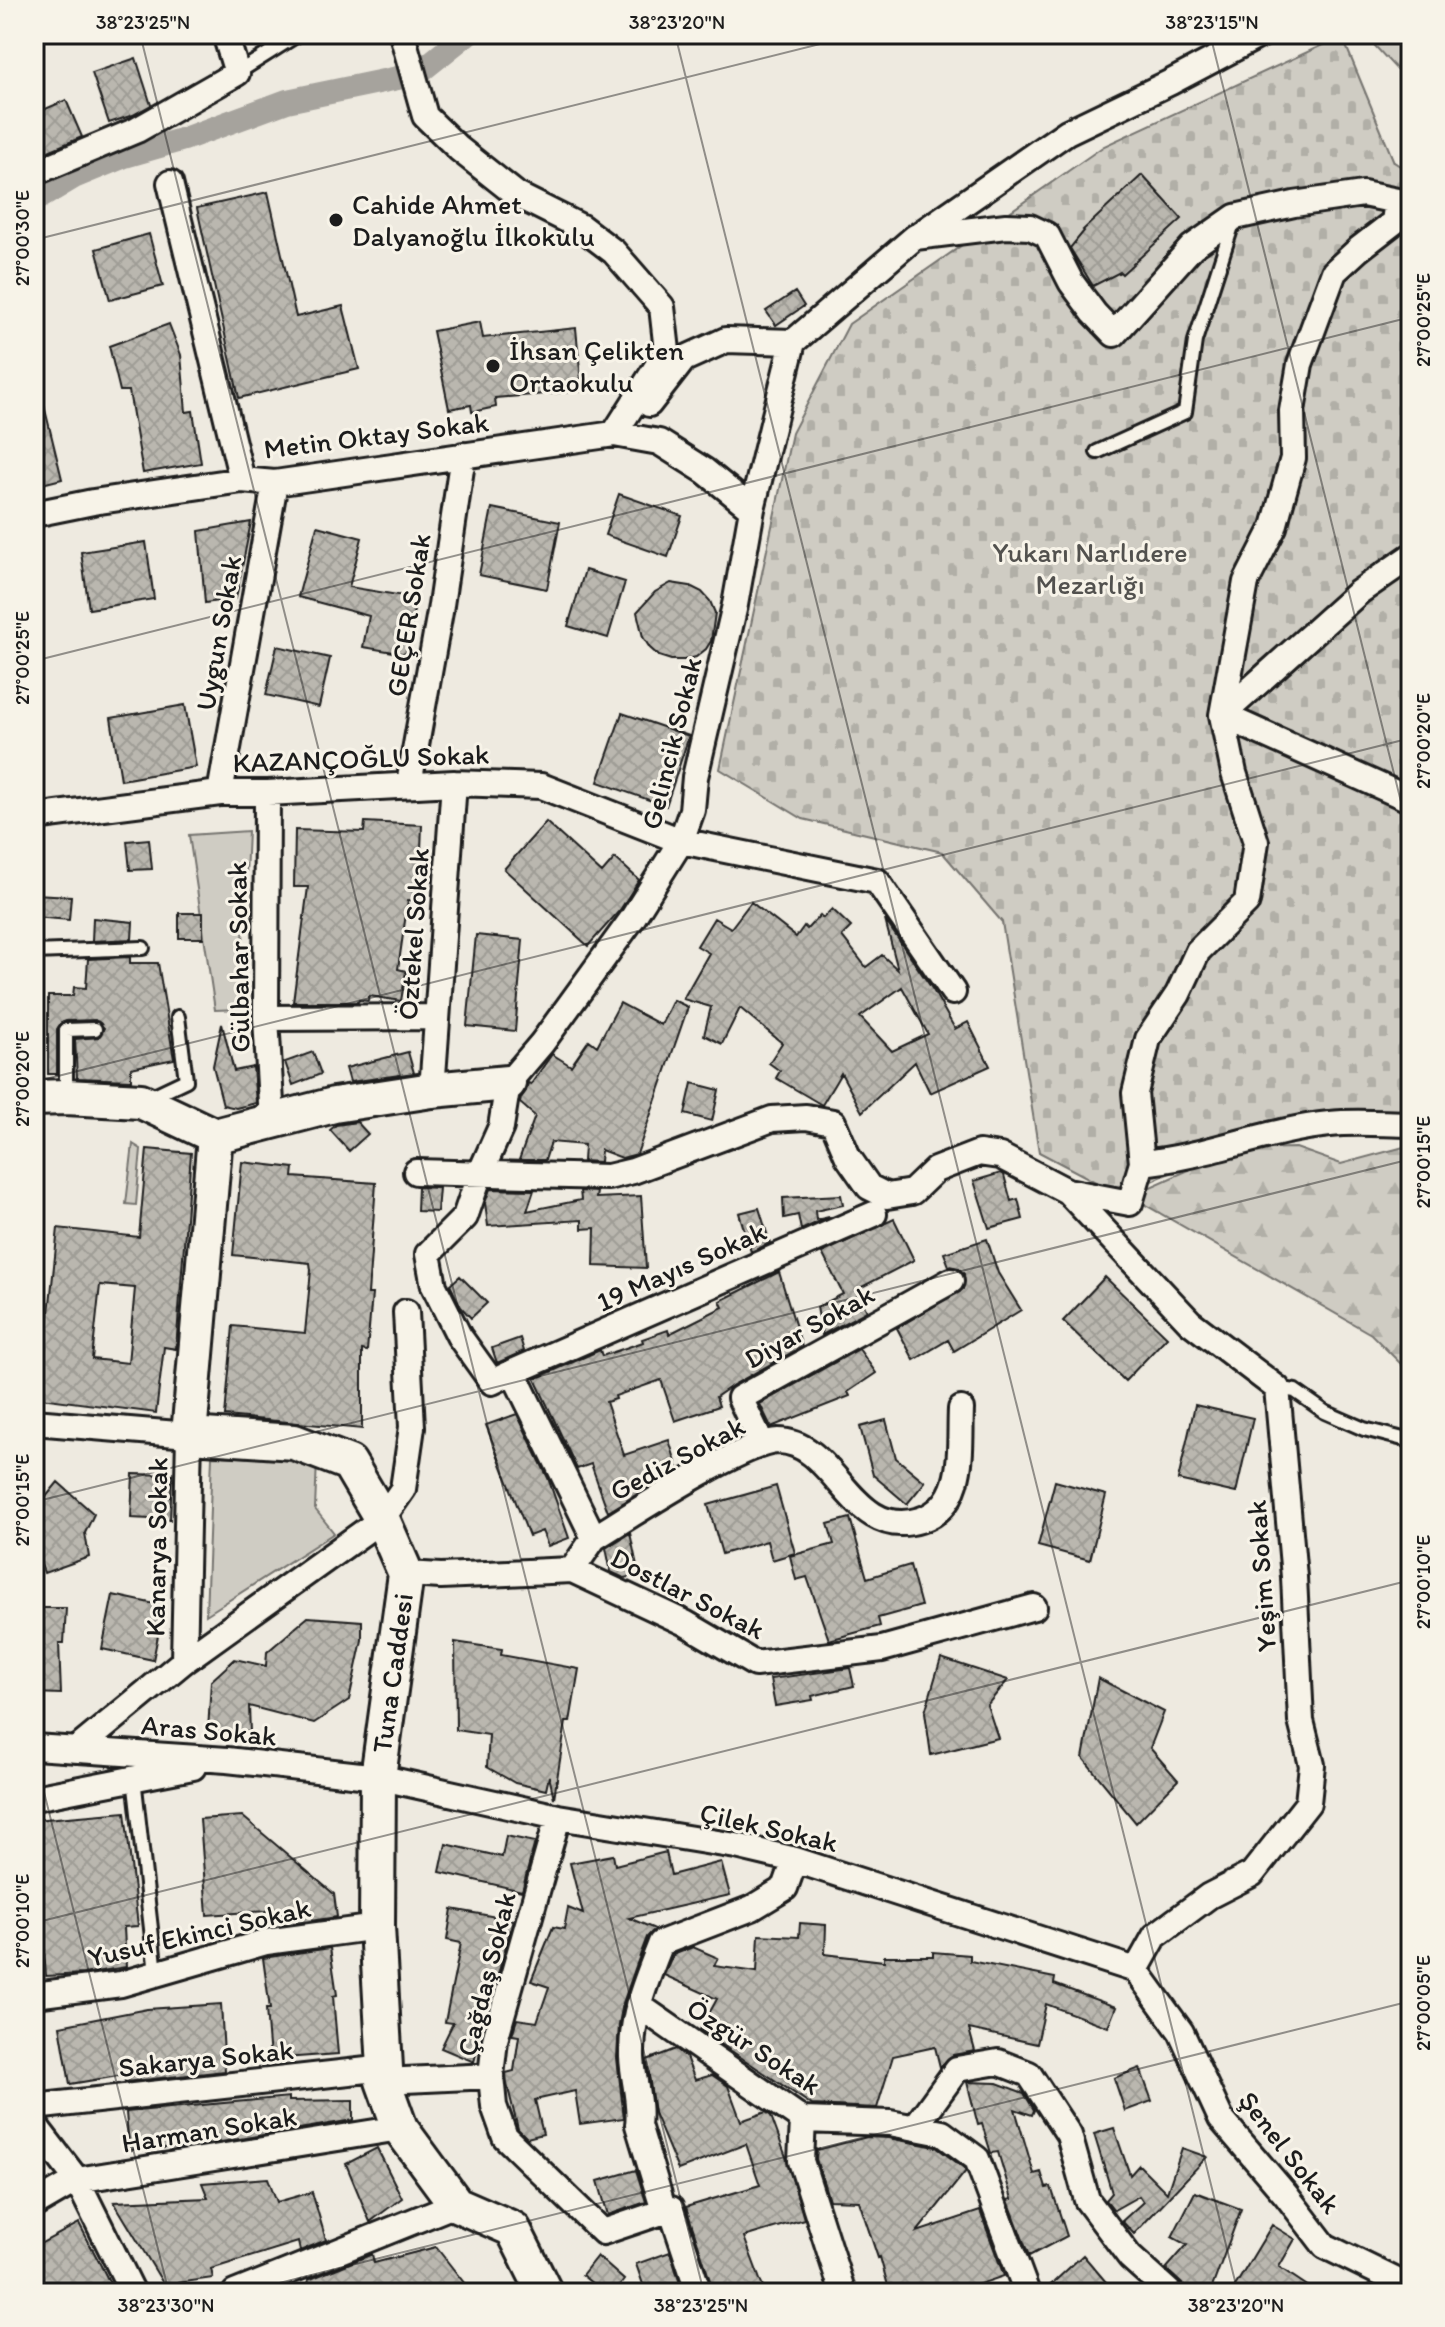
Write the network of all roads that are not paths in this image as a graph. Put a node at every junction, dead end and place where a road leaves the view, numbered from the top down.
1 (225, 34) edge
2 (299, 34) edge
3 (402, 34) edge
4 (1262, 34) edge
5 (237, 73) junction
6 (34, 173) edge
7 (170, 183) dead end
8 (1235, 217) junction
9 (915, 237) junction
10 (793, 342) junction
11 (614, 434) junction
12 (1097, 452) dead end
13 (463, 455) junction
14 (242, 480) junction
15 (275, 483) junction
16 (752, 509) junction
17 (34, 514) edge
18 (1411, 556) edge
19 (1222, 715) junction
20 (454, 783) junction
21 (409, 784) junction
22 (220, 793) junction
23 (267, 793) junction
24 (1411, 800) edge
25 (34, 817) edge
26 (681, 841) junction
27 (143, 948) dead end
28 (34, 952) edge
29 (953, 992) dead end
30 (178, 1017) dead end
31 (437, 1017) junction
32 (266, 1018) junction
33 (95, 1029) dead end
34 (508, 1083) junction
35 (432, 1090) junction
36 (50, 1098) edge
37 (141, 1101) junction
38 (272, 1120) junction
39 (1411, 1124) edge
40 (215, 1136) junction
41 (1142, 1163) junction
42 (416, 1172) dead end
43 (479, 1176) junction
44 (1067, 1191) junction
45 (874, 1214) dead end
46 (951, 1281) dead end
47 (406, 1312) dead end
48 (513, 1372) junction
49 (1277, 1388) junction
50 (961, 1409) dead end
51 (34, 1422) edge
52 (189, 1435) junction
53 (1411, 1441) edge
54 (762, 1444) junction
55 (382, 1519) junction
56 (594, 1538) junction
57 (572, 1570) junction
58 (406, 1574) junction
59 (1034, 1607) dead end
60 (184, 1661) junction
61 (34, 1747) edge
62 (76, 1750) junction
63 (227, 1760) junction
64 (378, 1777) junction
65 (134, 1778) junction
66 (34, 1798) edge
67 (558, 1817) junction
68 (795, 1860) junction
69 (377, 1927) junction
70 (1136, 1970) junction
71 (156, 1973) junction
72 (1411, 1973) edge
73 (1411, 1985) edge
74 (34, 1995) edge
75 (638, 2005) junction
76 (384, 2074) junction
77 (491, 2076) junction
78 (34, 2107) edge
79 (803, 2120) junction
80 (34, 2124) edge
81 (915, 2127) junction
82 (400, 2128) junction
83 (77, 2180) junction
84 (456, 2204) junction
85 (34, 2205) edge
86 (667, 2210) junction
87 (1411, 2288) edge
88 (133, 2293) edge
89 (235, 2293) edge
90 (545, 2293) edge
91 (699, 2293) edge
92 (843, 2293) edge
93 (1027, 2293) edge
94 (1170, 2293) edge

1 - 5 street
2 - 5 lane
3 - 11 street
4 - 9 street
5 - 6 street
7 - 14 street
8 - 9 street
8 - 12 lane
8 - 19 street
9 - 10 street
10 - 11 street
10 - 16 street, Gelincik Sokak
11 - 13 street, Metin Oktay Sokak
11 - 16 street, Metin Oktay Sokak
13 - 15 street, Metin Oktay Sokak
13 - 21 street, GEÇER Sokak
14 - 15 street, Metin Oktay Sokak
14 - 17 street, Metin Oktay Sokak
15 - 22 street, Uygun Sokak
16 - 26 street, Gelincik Sokak
18 - 19 street
19 - 24 street
19 - 41 street
20 - 21 street, KAZANÇOĞLU Sokak
20 - 26 street, KAZANÇOĞLU Sokak
20 - 31 street, Öztekel Sokak
21 - 23 street, KAZANÇOĞLU Sokak
22 - 23 street, KAZANÇOĞLU Sokak
22 - 25 street, KAZANÇOĞLU Sokak
23 - 32 street, Gülbahar Sokak
26 - 29 street, KAZANÇOĞLU Sokak
26 - 34 street, Gelincik Sokak
27 - 28 lane
30 - 37 lane
31 - 32 street
31 - 35 street, Öztekel Sokak
32 - 38 street, Gülbahar Sokak
33 - 36 lane
34 - 35 street
34 - 43 street
35 - 38 street
36 - 37 street
37 - 40 street
38 - 40 street
39 - 41 street
40 - 52 street
41 - 44 street
42 - 43 street
43 - 44 street
43 - 48 street
44 - 49 street
45 - 48 street, 19 Mayıs Sokak
46 - 54 street, Diyar Sokak
47 - 55 street
48 - 56 street
49 - 53 lane
49 - 70 street, Yeşim Sokak
50 - 54 street, Gediz Sokak
51 - 52 street
52 - 55 street, Tuna Caddesi
52 - 60 street, Kanarya Sokak
54 - 56 street, Gediz Sokak
55 - 58 street, Tuna Caddesi
55 - 60 street
56 - 57 street
57 - 58 street, Dostlar Sokak
57 - 59 street, Dostlar Sokak
58 - 64 street, Tuna Caddesi
60 - 62 street
61 - 62 street, Aras Sokak
62 - 63 street, Aras Sokak
63 - 64 street, Aras Sokak
63 - 65 street
64 - 67 street, Çilek Sokak
64 - 69 street, Tuna Caddesi
65 - 66 street
65 - 71 lane
67 - 68 street, Çilek Sokak
67 - 77 street, Çağdaş Sokak
68 - 70 street, Çilek Sokak
68 - 75 street
69 - 71 street, Yusuf Ekinci Sokak
69 - 76 street, Tuna Caddesi
70 - 87 street, Şenel Sokak
71 - 74 street, Yusuf Ekinci Sokak
72 - 73 lane
75 - 79 street, Özgür Sokak
75 - 86 street
76 - 77 street, Sakarya Sokak
76 - 78 street, Sakarya Sokak
76 - 82 street, Tuna Caddesi
77 - 86 street, Çağdaş Sokak
79 - 81 street, Özgür Sokak
79 - 92 street
80 - 83 street
81 - 93 street, Özgür Sokak
81 - 94 street
82 - 83 street, Harman Sokak
82 - 84 street, Tuna Caddesi
83 - 85 street, Harman Sokak
83 - 88 street
84 - 89 street
84 - 90 street, Tuna Caddesi
86 - 91 street

